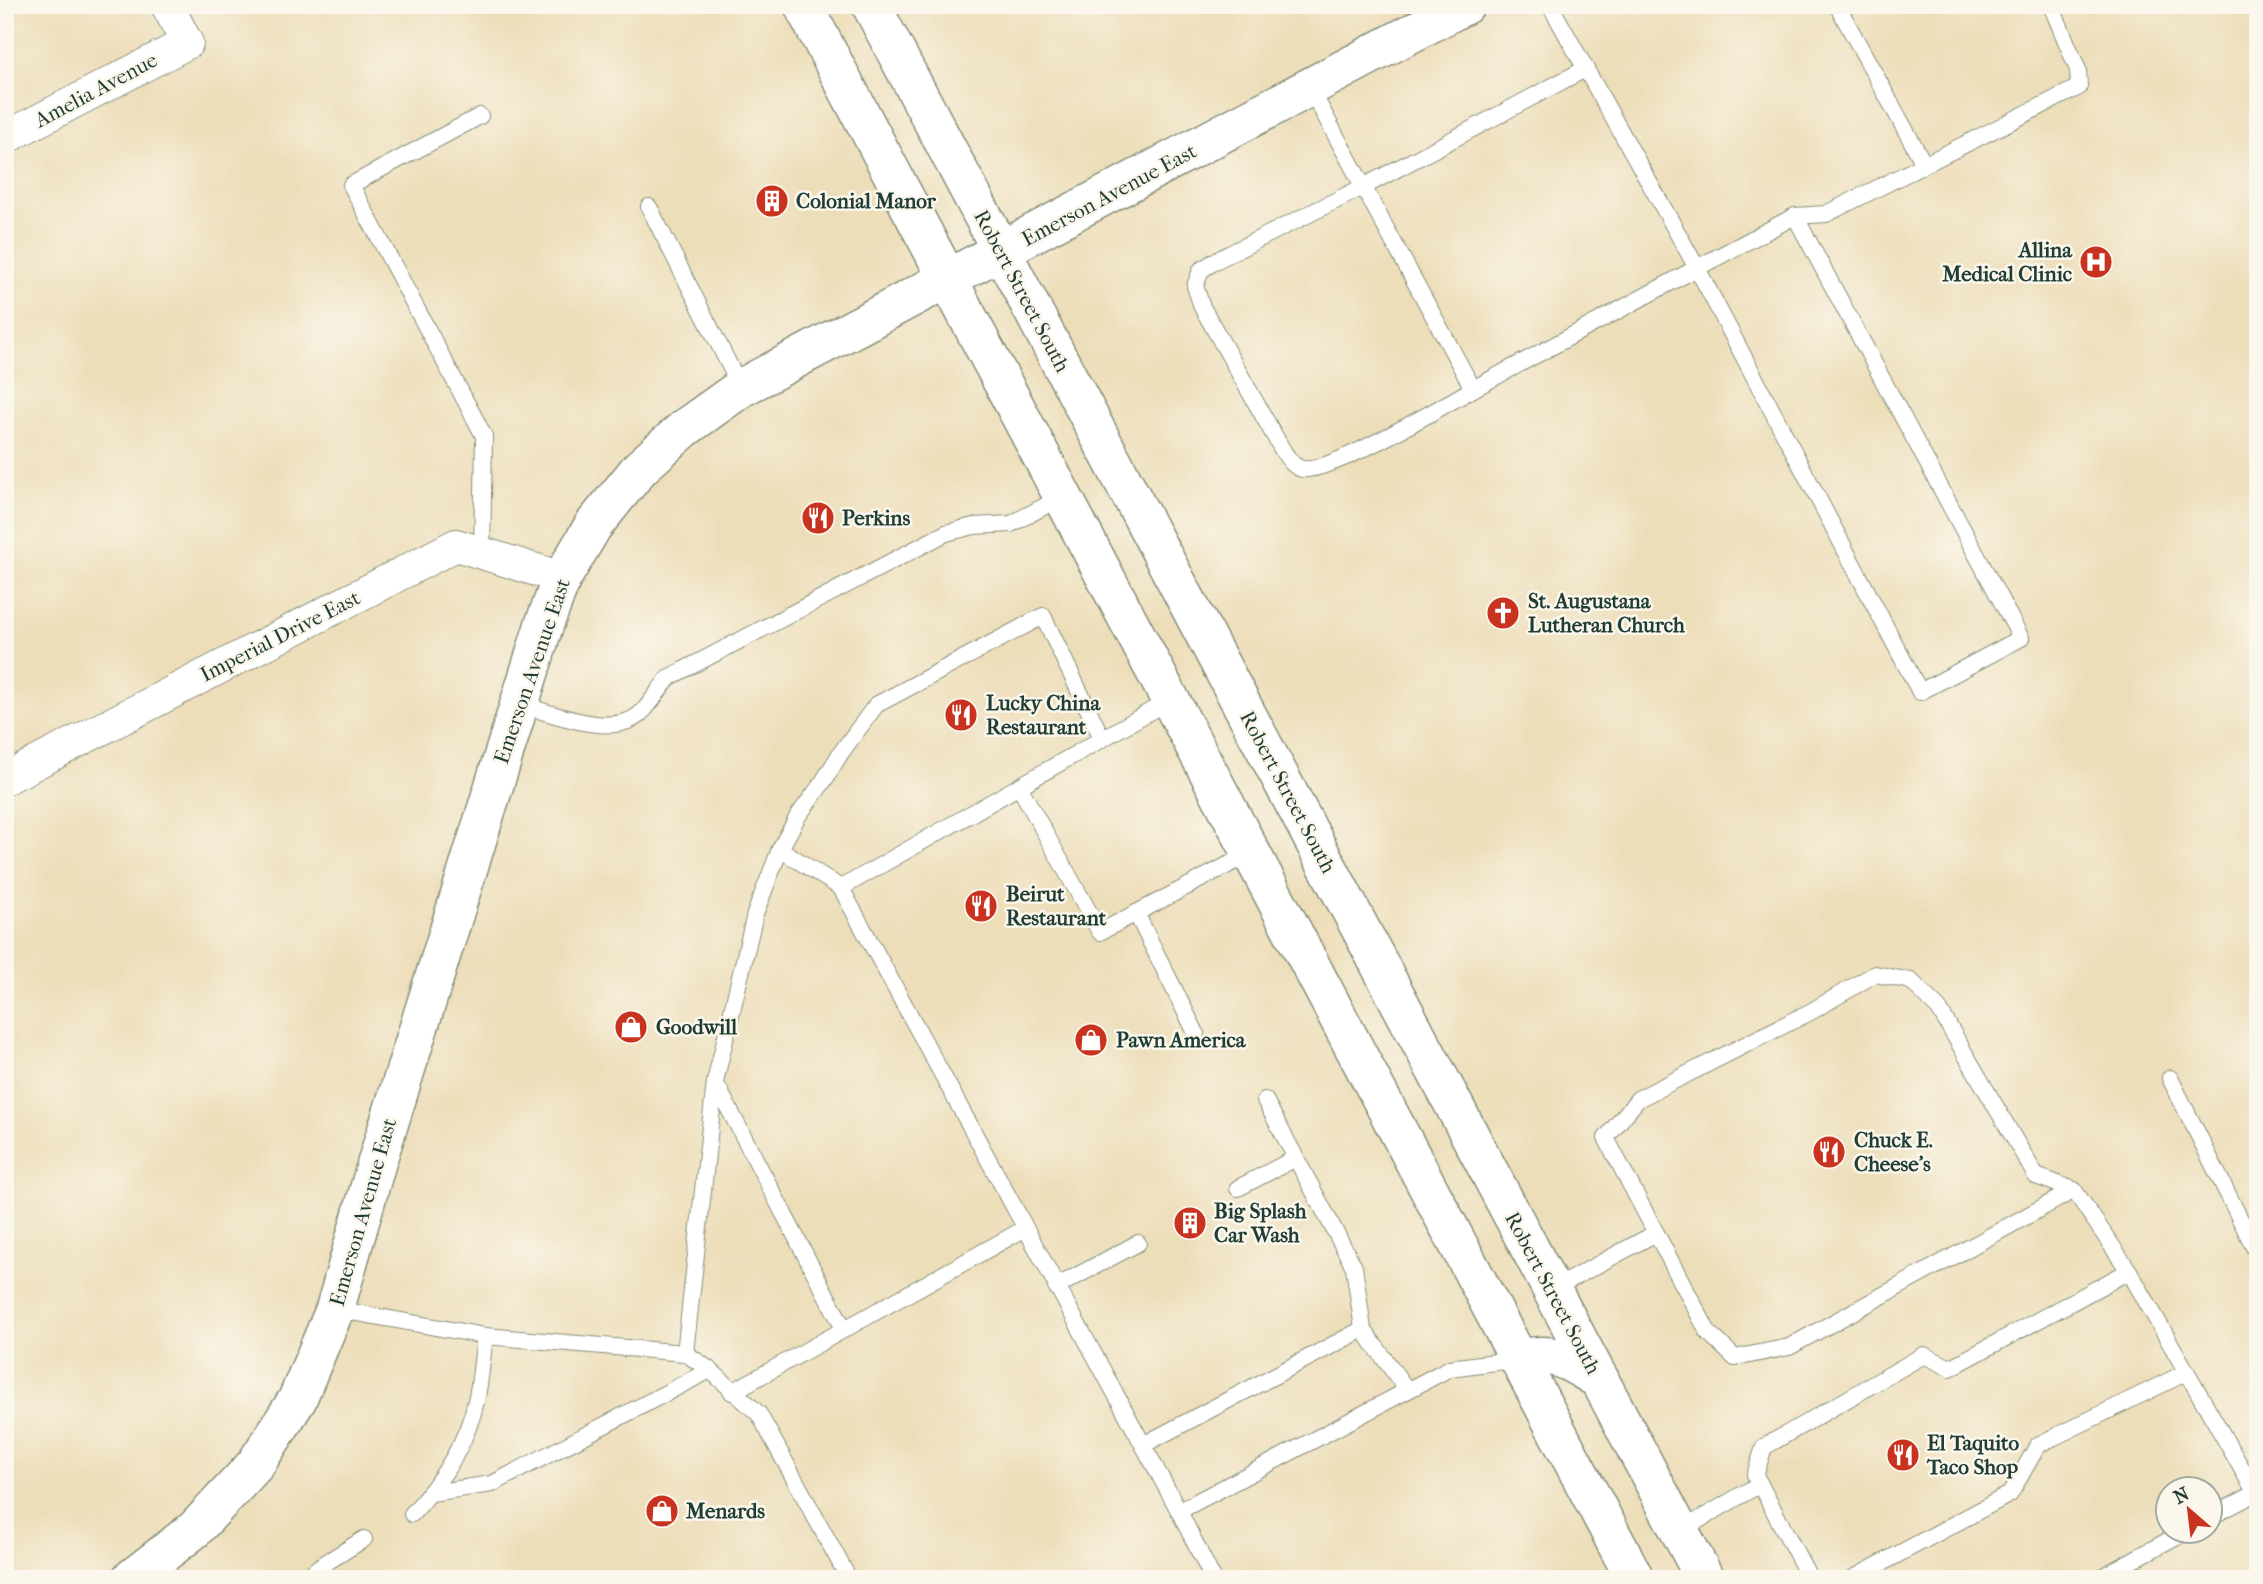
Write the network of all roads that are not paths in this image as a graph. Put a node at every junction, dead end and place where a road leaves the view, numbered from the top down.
1 (167, 5) edge
2 (803, 5) edge
3 (871, 5) edge
4 (1465, 5) edge
5 (1549, 5) edge
6 (1837, 5) edge
7 (2051, 5) edge
8 (1585, 69) junction
9 (1310, 88) junction
10 (481, 116) dead end
11 (5, 138) edge
12 (1924, 164) junction
13 (1363, 187) junction
14 (649, 207) dead end
15 (1795, 216) junction
16 (1002, 252) junction
17 (1697, 268) junction
18 (948, 281) junction
19 (741, 388) junction
20 (1473, 389) junction
21 (1063, 497) junction
22 (482, 554) junction
23 (562, 578) junction
24 (1170, 701) junction
25 (519, 704) junction
26 (1102, 738) junction
27 (5, 779) edge
28 (1019, 786) junction
29 (780, 849) junction
30 (1251, 853) junction
31 (841, 888) junction
32 (1136, 913) junction
33 (1196, 1033) dead end
34 (2170, 1077) dead end
35 (715, 1082) junction
36 (1265, 1100) dead end
37 (1296, 1158) junction
38 (1238, 1188) dead end
39 (2074, 1190) junction
40 (1024, 1229) junction
41 (1656, 1233) junction
42 (1138, 1243) dead end
43 (2258, 1255) edge
44 (2129, 1271) junction
45 (1056, 1287) junction
46 (1551, 1290) junction
47 (335, 1309) junction
48 (844, 1329) junction
49 (1363, 1329) junction
50 (485, 1336) junction
51 (685, 1353) junction
52 (1518, 1359) junction
53 (710, 1370) junction
54 (2185, 1373) junction
55 (1600, 1380) junction
56 (1407, 1390) junction
57 (732, 1392) junction
58 (1143, 1445) junction
59 (1760, 1484) junction
60 (431, 1493) junction
61 (2257, 1494) edge
62 (2224, 1510) edge
63 (1179, 1511) junction
64 (412, 1514) dead end
65 (1680, 1531) junction
66 (364, 1539) dead end
67 (2158, 1546) edge
68 (131, 1579) edge
69 (304, 1579) edge
70 (849, 1579) edge
71 (1213, 1579) edge
72 (1635, 1579) edge
73 (1705, 1579) edge
74 (1810, 1579) edge
75 (1852, 1579) edge
76 (2098, 1579) edge

1 - 11 street, Amelia Avenue
2 - 18 main road
3 - 16 main road, Robert Street South
4 - 9 main road, Emerson Avenue East
5 - 8 lane
6 - 12 lane
7 - 12 lane
8 - 13 lane
8 - 17 lane
9 - 13 lane
9 - 16 main road, Emerson Avenue East
10 - 22 lane
12 - 15 lane
13 - 20 lane
13 - 20 lane
14 - 19 lane
15 - 17 lane
15 - 17 lane
16 - 18 main road, Emerson Avenue East
16 - 46 main road, Robert Street South
17 - 20 lane
18 - 19 main road, Emerson Avenue East
18 - 21 main road
19 - 23 main road, Emerson Avenue East
21 - 24 main road
21 - 25 lane
22 - 23 street, Imperial Drive East
22 - 27 street, Imperial Drive East
23 - 25 main road, Emerson Avenue East
24 - 26 lane
24 - 30 main road
25 - 47 main road, Emerson Avenue East
26 - 28 lane
26 - 29 lane
28 - 31 lane
28 - 32 lane
29 - 31 lane
29 - 35 lane
30 - 32 lane
30 - 52 main road
31 - 40 lane
32 - 33 lane
34 - 43 lane
35 - 48 lane
35 - 51 lane
36 - 37 lane
37 - 38 lane
37 - 49 lane
39 - 41 lane
39 - 41 lane
39 - 44 lane
40 - 45 lane
40 - 48 lane
41 - 46 lane
42 - 45 lane
44 - 54 lane
44 - 59 lane
45 - 58 lane
46 - 55 main road, Robert Street South
47 - 50 lane
47 - 68 main road, Emerson Avenue East
48 - 57 lane
49 - 56 lane
49 - 58 lane
50 - 51 lane
50 - 60 lane
51 - 53 lane
52 - 55 main road
52 - 56 lane
52 - 72 main road
53 - 57 lane
53 - 60 lane
54 - 61 lane
54 - 75 lane
55 - 65 main road, Robert Street South
56 - 63 lane
57 - 70 lane
58 - 63 lane
59 - 65 lane
59 - 74 lane
60 - 64 lane
61 - 62 lane
63 - 71 lane
65 - 73 main road, Robert Street South
66 - 69 lane
67 - 76 lane

